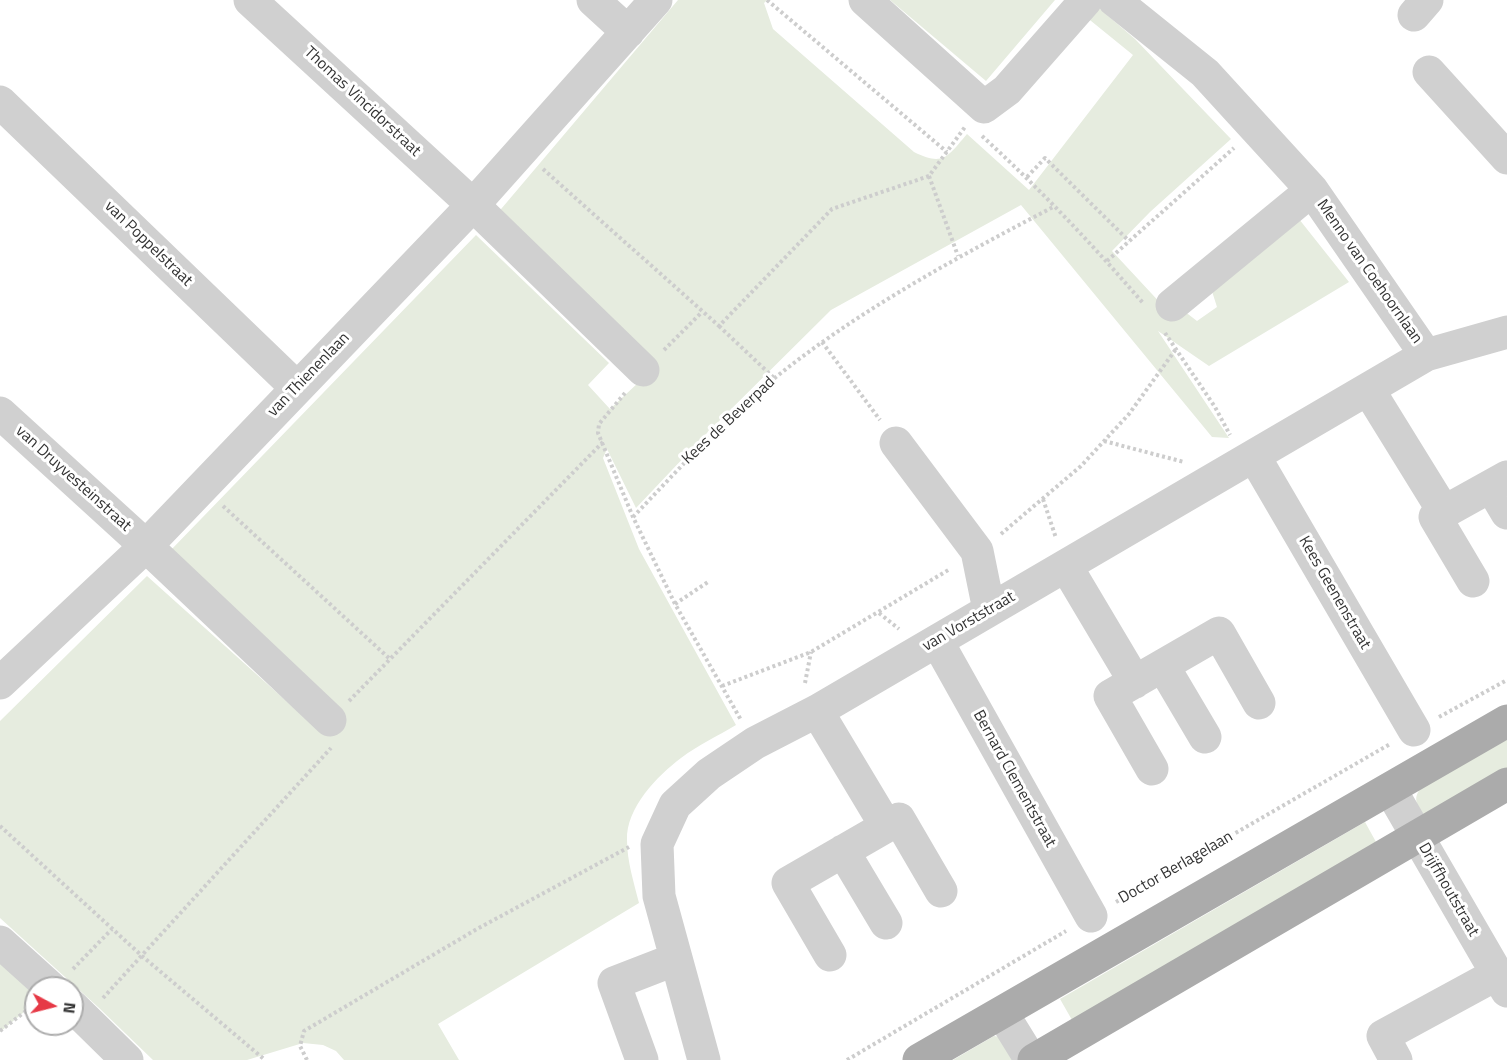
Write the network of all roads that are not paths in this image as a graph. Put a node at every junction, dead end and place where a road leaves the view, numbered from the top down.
1 (250, 0) edge
2 (593, 0) edge
3 (656, 0) edge
4 (865, 0) edge
5 (1086, 0) edge
6 (1114, 0) edge
7 (628, 32) junction
8 (1429, 72) dead end
9 (0, 102) edge
10 (1507, 158) edge
11 (1312, 190) junction
12 (473, 205) junction
13 (1160, 313) road end
14 (1507, 332) edge
15 (1426, 355) junction
16 (644, 370) road end
17 (296, 387) junction
18 (1368, 389) junction
19 (0, 413) edge
20 (896, 442) road end
21 (1241, 463) junction
22 (1499, 481) edge
23 (1444, 512) junction
24 (1507, 513) edge
25 (146, 546) junction
26 (1066, 566) junction
27 (1473, 581) dead end
28 (989, 610) junction
29 (937, 641) junction
30 (1163, 666) junction
31 (1135, 682) junction
32 (0, 683) edge
33 (1259, 703) dead end
34 (817, 711) junction
35 (330, 720) dead end
36 (1507, 721) edge
37 (1414, 730) road end
38 (1205, 737) dead end
39 (1152, 769) dead end
40 (1507, 784) edge
41 (1390, 789) junction
42 (886, 826) junction
43 (1416, 836) junction
44 (843, 851) junction
45 (941, 891) dead end
46 (1091, 916) road end
47 (886, 922) dead end
48 (0, 942) edge
49 (830, 954) dead end
50 (676, 958) junction
51 (55, 976) edge
52 (1502, 982) edge
53 (1002, 1013) junction
54 (84, 1018) edge
55 (127, 1060) edge
56 (642, 1060) edge
57 (704, 1060) edge
58 (919, 1060) edge
59 (1033, 1060) edge
60 (1396, 1060) edge

1 - 12 street, Thomas Vincidorstraat
2 - 7 street
3 - 7 street, van Thienenlaan
4 - 5 street
6 - 11 street, Menno van Coehoornlaan
7 - 12 street, van Thienenlaan
8 - 10 street
9 - 17 street, van Poppelstraat
11 - 13 street, Menno van Coehoornlaan
11 - 15 street, Menno van Coehoornlaan
12 - 16 street
12 - 17 street, van Thienenlaan
14 - 15 street, van Vorststraat
15 - 18 street, van Vorststraat
17 - 25 street, van Thienenlaan
18 - 21 street, van Vorststraat
18 - 23 street
19 - 25 street, van Druyvesteinstraat
20 - 28 street
21 - 26 street, van Vorststraat
21 - 37 street, Kees Geenenstraat
22 - 23 street
22 - 24 street
23 - 27 street
25 - 32 street, van Thienenlaan
25 - 35 street
26 - 28 street, van Vorststraat
26 - 31 street
28 - 29 street, van Vorststraat
29 - 34 street, van Vorststraat
29 - 46 street, Bernard Clementstraat
30 - 31 street
30 - 33 street
30 - 38 street
31 - 39 street
34 - 42 street
34 - 50 street, van Vorststraat
36 - 41 main road
40 - 43 main road
41 - 43 street, Drijffhoutstraat
41 - 53 main road
42 - 44 street
42 - 45 street
43 - 52 street, Drijffhoutstraat
43 - 59 main road
44 - 47 street
44 - 49 street
48 - 51 street
50 - 56 street
50 - 57 street, van Vorststraat
52 - 60 street
53 - 58 main road
53 - 59 street
54 - 55 street

